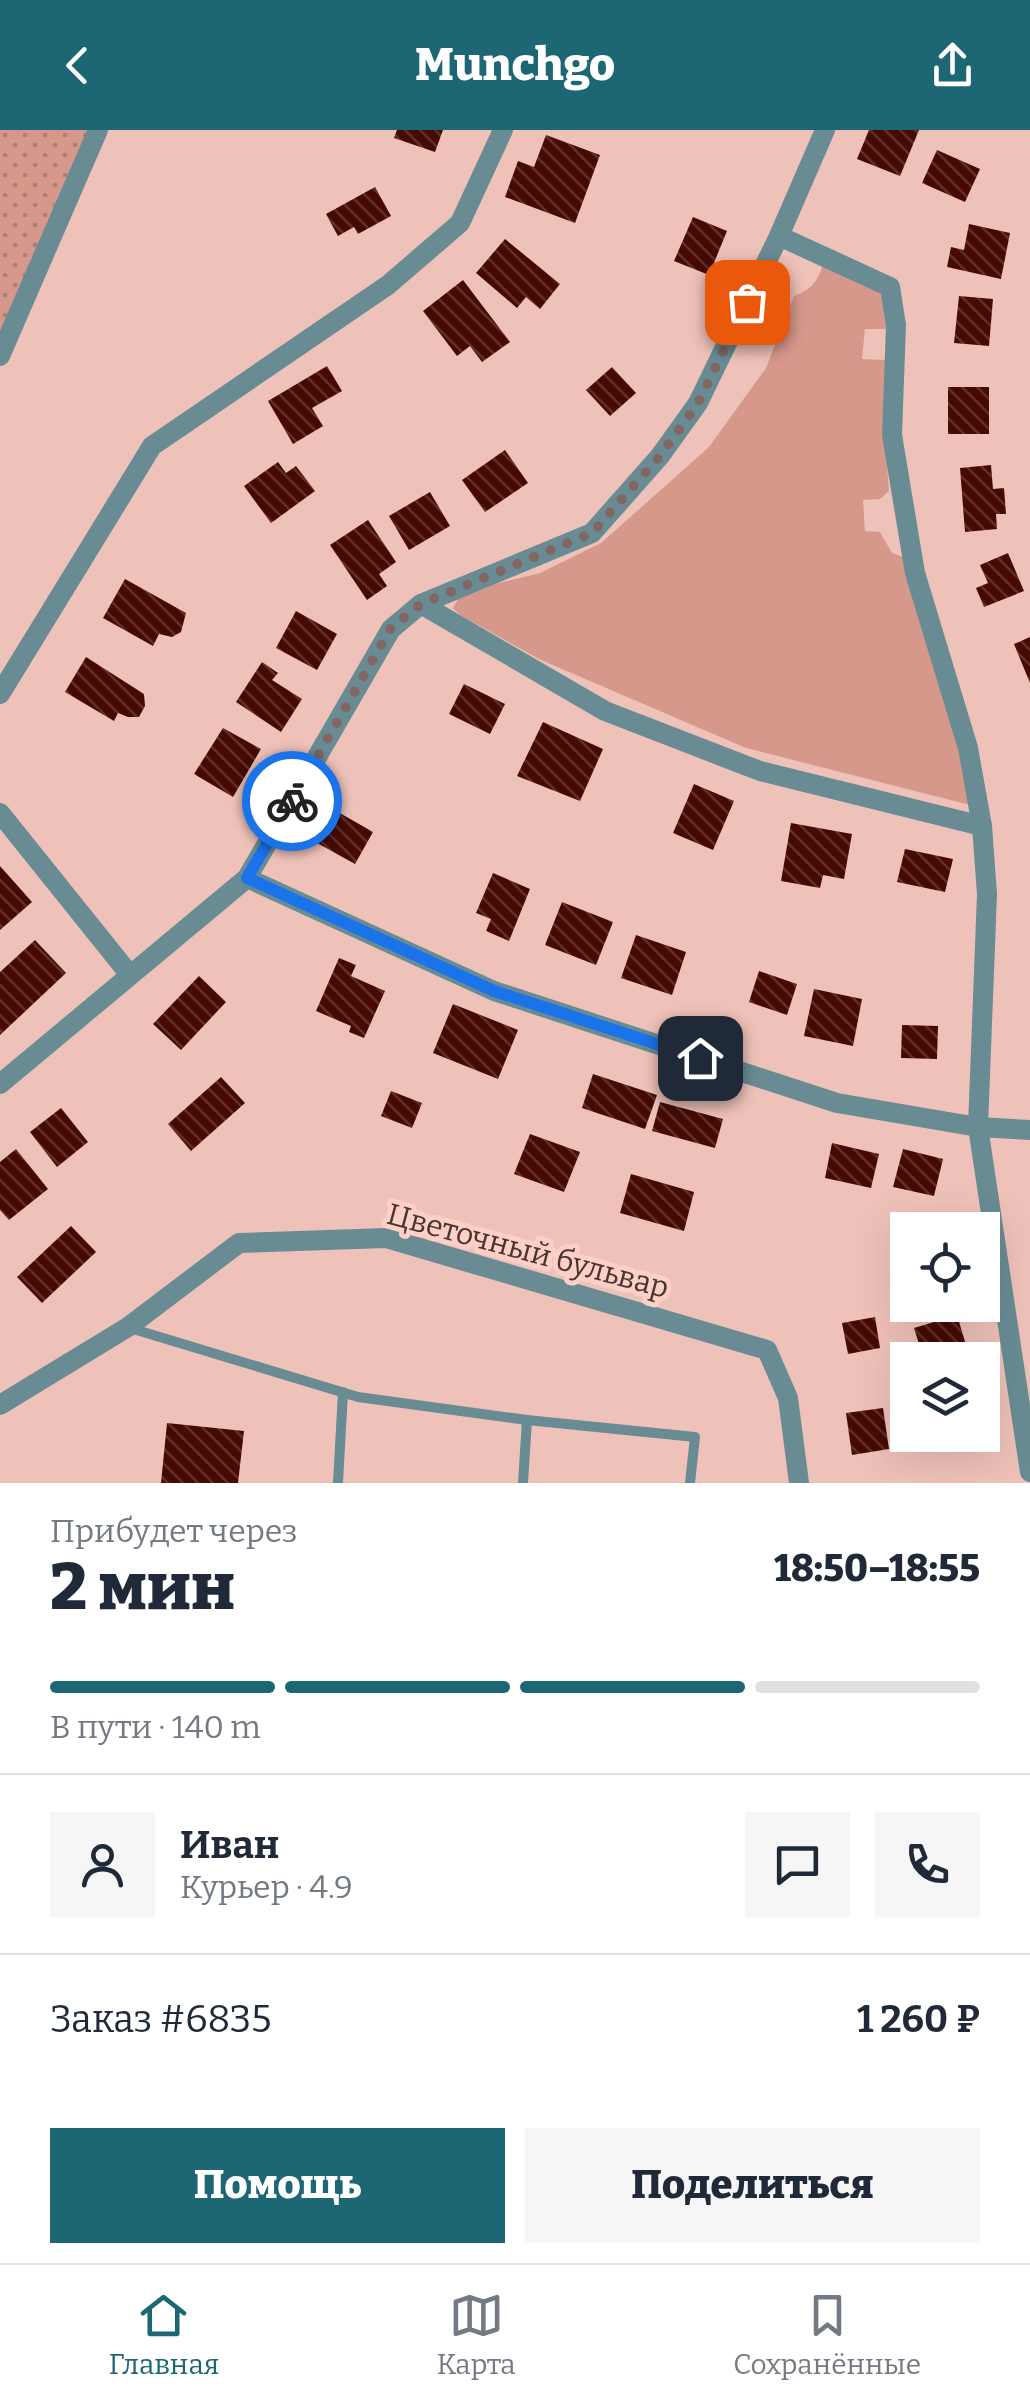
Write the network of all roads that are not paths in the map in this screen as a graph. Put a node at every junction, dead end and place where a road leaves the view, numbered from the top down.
1 (98, 130) edge
2 (503, 130) edge
3 (825, 130) edge
4 (780, 236) junction
5 (0, 356) edge
6 (421, 604) junction
7 (0, 694) edge
8 (0, 813) edge
9 (982, 826) junction
10 (247, 878) junction
11 (130, 975) junction
12 (0, 1084) edge
13 (978, 1126) junction
14 (1030, 1130) edge
15 (128, 1328) junction
16 (344, 1392) junction
17 (0, 1404) edge
18 (528, 1420) junction
19 (1030, 1472) edge
20 (338, 1483) edge
21 (524, 1483) edge
22 (690, 1483) edge
23 (799, 1483) edge

1 - 5 street
2 - 7 street
3 - 4 street
4 - 6 street
4 - 9 street
6 - 9 street
6 - 10 street
8 - 11 street
9 - 13 street
10 - 11 street
10 - 13 street
11 - 12 street
13 - 14 street
13 - 19 street
15 - 16 lane
15 - 17 street, Цветочный бульвар
15 - 23 street, Цветочный бульвар
16 - 18 lane
16 - 20 lane
18 - 21 lane
18 - 22 lane

